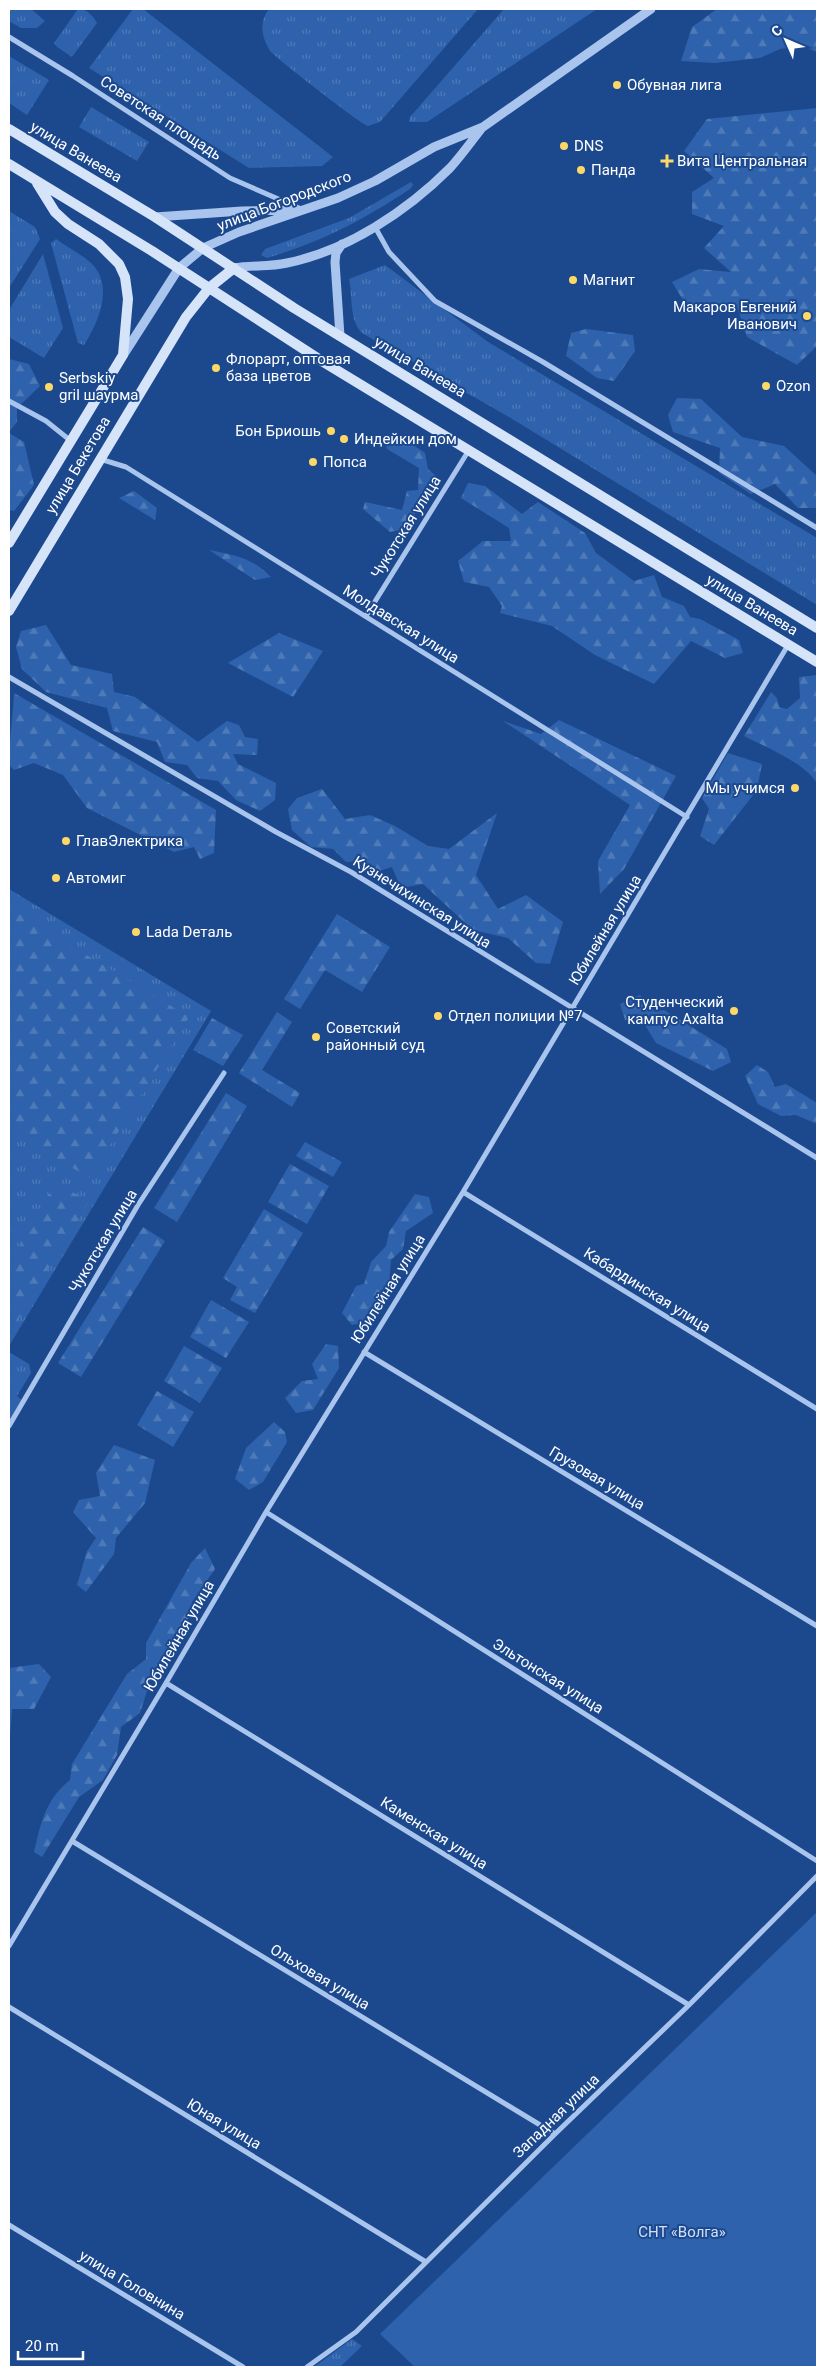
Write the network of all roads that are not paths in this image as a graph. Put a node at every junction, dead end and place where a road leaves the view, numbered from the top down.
1 (651, 9) edge
2 (9, 37) edge
3 (483, 127) junction
4 (9, 129) edge
5 (9, 164) edge
6 (34, 179) junction
7 (304, 210) junction
8 (155, 217) junction
9 (375, 226) junction
10 (342, 244) junction
11 (202, 248) junction
12 (179, 268) junction
13 (234, 268) junction
14 (210, 288) junction
15 (340, 336) junction
16 (123, 355) junction
17 (9, 401) edge
18 (71, 442) junction
19 (469, 450) junction
20 (99, 459) junction
21 (817, 528) edge
22 (9, 543) edge
23 (9, 611) edge
24 (366, 616) junction
25 (817, 628) edge
26 (788, 645) junction
27 (817, 662) edge
28 (9, 677) edge
29 (687, 817) junction
30 (572, 1010) junction
31 (224, 1073) dead end
32 (817, 1158) edge
33 (463, 1192) junction
34 (364, 1352) junction
35 (817, 1409) edge
36 (9, 1426) edge
37 (266, 1512) junction
38 (817, 1626) edge
39 (166, 1683) junction
40 (72, 1841) junction
41 (817, 1861) edge
42 (817, 1876) edge
43 (9, 1946) edge
44 (689, 2005) junction
45 (9, 2007) edge
46 (555, 2134) junction
47 (9, 2225) edge
48 (426, 2262) junction
49 (243, 2367) edge
50 (307, 2367) edge

1 - 3 street, улица Богородского
2 - 7 street, Советская площадь
3 - 7 street, улица Богородского
3 - 9 street, улица Богородского
4 - 8 main road, улица Ванеева
5 - 6 main road, улица Ванеева
6 - 12 main road, улица Ванеева
6 - 16 main road
7 - 8 street
7 - 11 street, улица Богородского
8 - 11 main road, улица Ванеева
9 - 10 street, улица Богородского
9 - 21 street
10 - 13 street, улица Богородского
10 - 15 street
11 - 12 street, улица Бекетова
11 - 13 main road, улица Ванеева
12 - 14 main road, улица Ванеева
12 - 16 street, улица Бекетова
13 - 14 main road, улица Бекетова
13 - 15 main road, улица Ванеева
14 - 19 main road, улица Ванеева
14 - 20 main road, улица Бекетова
15 - 25 main road, улица Ванеева
16 - 18 main road, улица Бекетова
17 - 18 street
18 - 22 main road, улица Бекетова
19 - 24 street, Чукотская улица
19 - 26 main road, улица Ванеева
20 - 23 main road, улица Бекетова
20 - 24 street, Молдавская улица
24 - 29 street, Молдавская улица
26 - 27 main road, улица Ванеева
26 - 29 street, Юбилейная улица
28 - 30 street, Кузнечихинская улица
29 - 30 street, Юбилейная улица
30 - 32 street, Кузнечихинская улица
30 - 33 street, Юбилейная улица
31 - 36 street, Чукотская улица
33 - 34 street, Юбилейная улица
33 - 35 street, Кабардинская улица
34 - 37 street, Юбилейная улица
34 - 38 street, Грузовая улица
37 - 39 street, Юбилейная улица
37 - 41 street, Эльтонская улица
39 - 40 street, Юбилейная улица
39 - 44 street, Каменская улица
40 - 43 street, Юбилейная улица
40 - 46 street, Ольховая улица
42 - 44 street, Западная улица
44 - 46 street, Западная улица
45 - 48 street, Юная улица
46 - 48 street, Западная улица
47 - 49 street, улица Головнина
48 - 50 street, Западная улица

